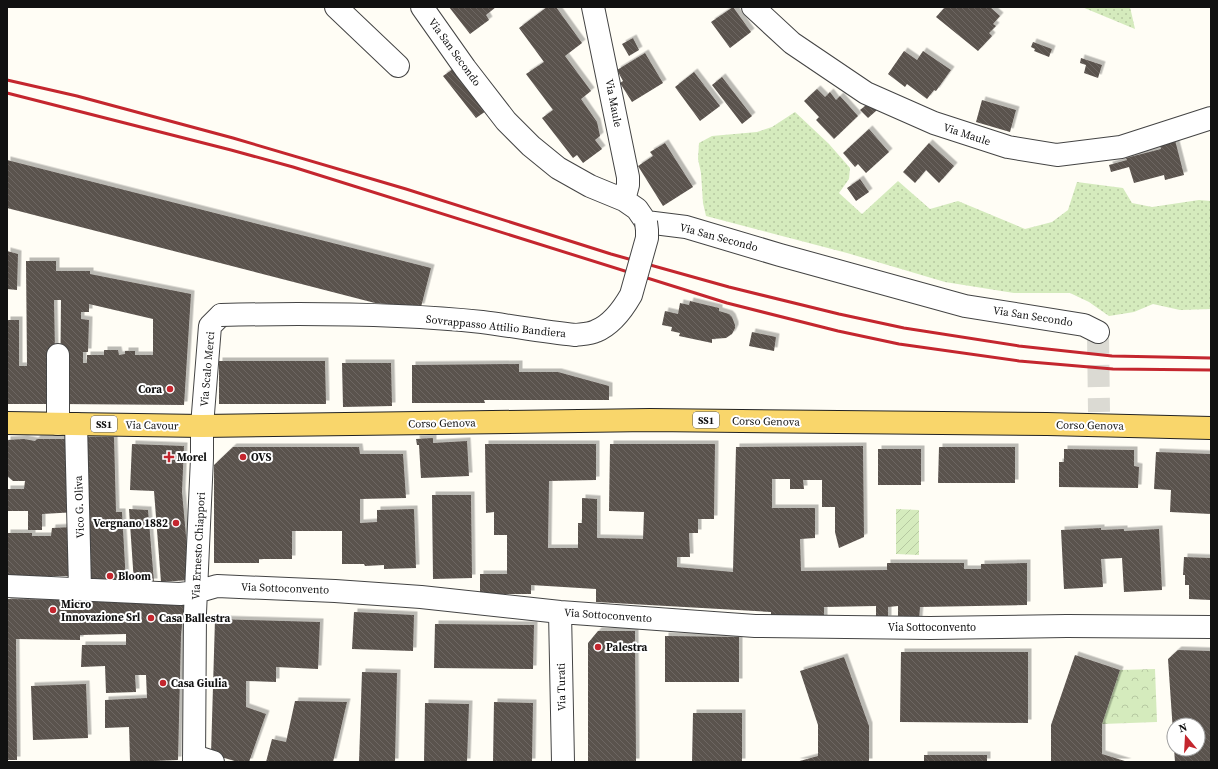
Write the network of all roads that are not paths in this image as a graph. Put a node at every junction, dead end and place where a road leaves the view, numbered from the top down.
1 (336, 7) edge
2 (422, 7) edge
3 (593, 7) edge
4 (753, 7) edge
5 (398, 66) dead end
6 (1211, 118) edge
7 (624, 200) junction
8 (646, 222) junction
9 (221, 315) joint
10 (1098, 332) dead end
11 (58, 355) dead end
12 (7, 423) edge
13 (67, 424) junction
14 (202, 426) junction
15 (1211, 428) edge
16 (7, 586) edge
17 (80, 589) junction
18 (196, 592) junction
19 (560, 612) junction
20 (1211, 627) edge
21 (200, 760) edge
22 (563, 762) edge

1 - 5 street
2 - 7 street, Via San Secondo
3 - 7 street, Via Maule
4 - 6 street, Via Maule
7 - 8 street, Via San Secondo
8 - 9 street, Sovrappasso Attilio Bandiera, bridge
8 - 10 street, Via San Secondo
9 - 14 street, Via Scalo Merci
11 - 13 street, Vico G. Oliva
12 - 13 main road, Via Cavour / SS1
13 - 14 main road, Via Cavour / SS1
13 - 17 street, Vico G. Oliva
14 - 15 main road, Corso Genova / SS1
14 - 18 street, Via Ernesto Chiappori
16 - 17 street, Via Sottoconvento
17 - 18 street, Via Sottoconvento
18 - 19 street, Via Sottoconvento
18 - 21 street, Via Ernesto Chiappori
19 - 20 street, Via Sottoconvento
19 - 22 street, Via Turati

